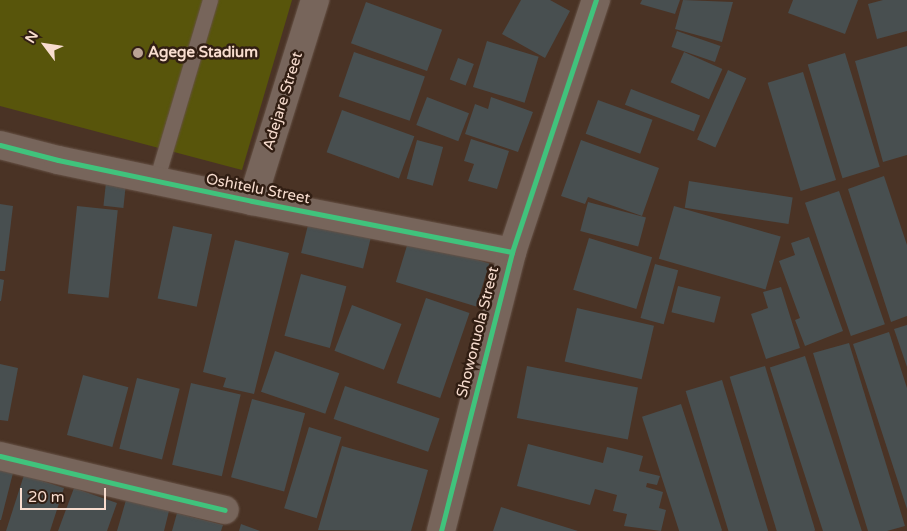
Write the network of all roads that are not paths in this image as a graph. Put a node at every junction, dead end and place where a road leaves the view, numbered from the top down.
1 (210, 0) edge
2 (315, 0) edge
3 (596, 0) edge
4 (0, 145) edge
5 (156, 181) junction
6 (252, 201) junction
7 (512, 252) junction
8 (0, 456) edge
9 (225, 510) dead end
10 (441, 531) edge

1 - 5 lane
2 - 6 street, Adejare Street
3 - 7 street, Showonuola Street
4 - 5 street, Oshitelu Street
5 - 6 street, Oshitelu Street
6 - 7 street, Oshitelu Street
7 - 10 street, Showonuola Street
8 - 9 street

